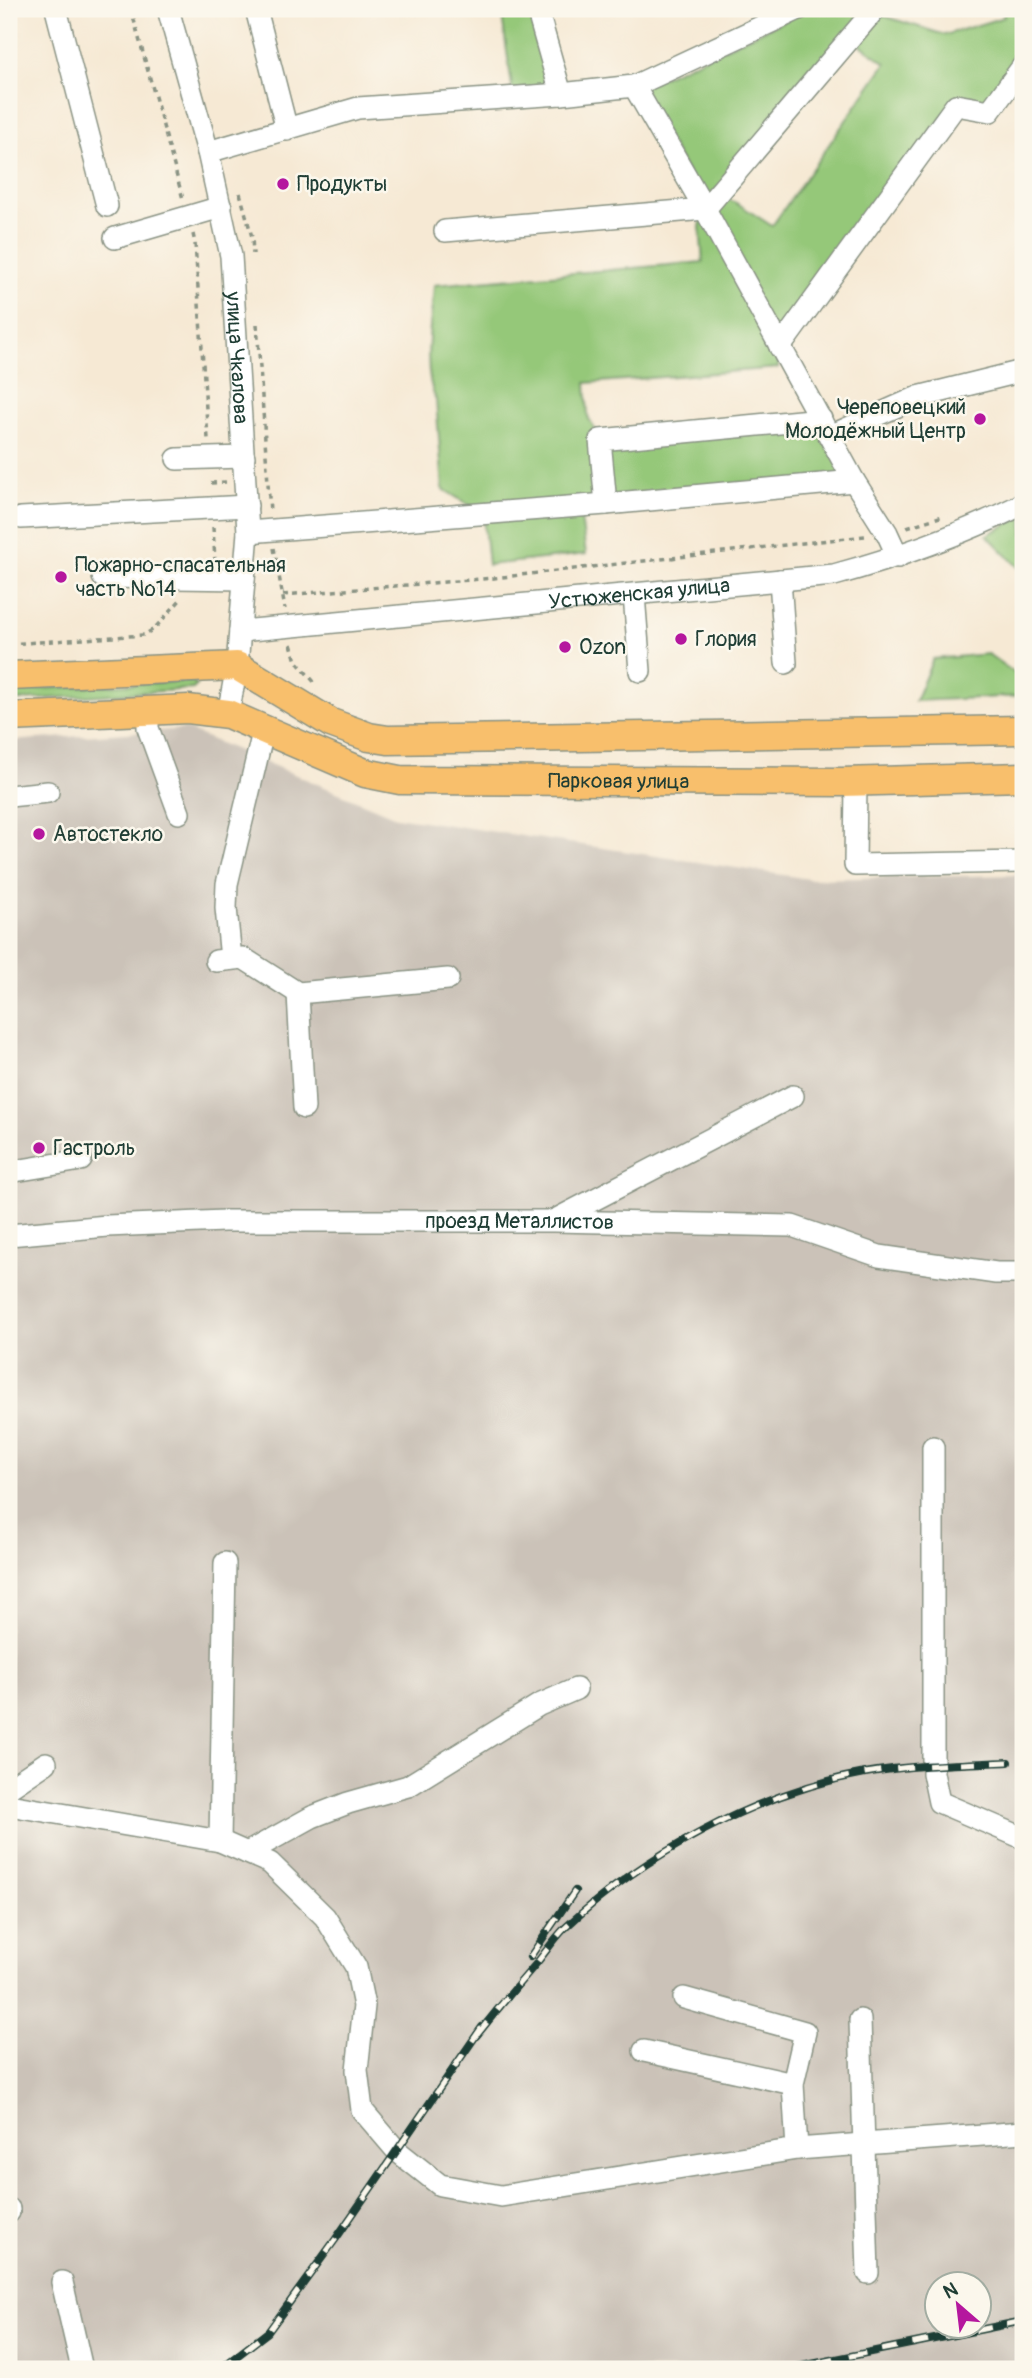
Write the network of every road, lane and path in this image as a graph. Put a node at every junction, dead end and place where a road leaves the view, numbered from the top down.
1 (56, 9) edge
2 (131, 9) edge
3 (168, 9) edge
4 (256, 9) edge
5 (537, 9) edge
6 (800, 9) edge
7 (875, 9) edge
8 (1023, 66) edge
9 (634, 86) junction
10 (561, 94) junction
11 (287, 130) junction
12 (208, 152) junction
13 (107, 206) dead end
14 (221, 207) junction
15 (705, 209) junction
16 (188, 217) junction
17 (445, 231) dead end
18 (116, 238) dead end
19 (780, 347) junction
20 (1023, 371) edge
21 (826, 428) junction
22 (244, 457) junction
23 (209, 458) junction
24 (177, 459) dead end
25 (854, 481) junction
26 (607, 504) junction
27 (1023, 504) edge
28 (247, 506) junction
29 (212, 508) junction
30 (945, 515) dead end
31 (21, 518) dead end
32 (248, 531) junction
33 (887, 533) junction
34 (898, 557) junction
35 (103, 576) dead end
36 (200, 578) junction
37 (244, 579) junction
38 (780, 580) junction
39 (282, 595) dead end
40 (634, 595) junction
41 (240, 631) junction
42 (9, 645) edge
43 (786, 663) dead end
44 (237, 666) junction
45 (640, 671) dead end
46 (9, 676) edge
47 (148, 711) junction
48 (228, 714) junction
49 (9, 717) edge
50 (264, 728) junction
51 (1023, 730) edge
52 (1023, 777) edge
53 (856, 781) junction
54 (48, 792) dead end
55 (9, 796) edge
56 (179, 813) dead end
57 (1023, 862) edge
58 (448, 979) dead end
59 (298, 993) junction
60 (793, 1096) dead end
61 (304, 1108) dead end
62 (81, 1160) dead end
63 (9, 1172) edge
64 (553, 1221) junction
65 (9, 1235) edge
66 (1023, 1273) edge
67 (933, 1447) dead end
68 (225, 1563) dead end
69 (576, 1689) dead end
70 (46, 1763) dead end
71 (9, 1788) edge
72 (9, 1805) edge
73 (1023, 1838) edge
74 (220, 1841) junction
75 (247, 1853) junction
76 (684, 1998) dead end
77 (860, 2020) dead end
78 (644, 2051) dead end
79 (793, 2084) junction
80 (1023, 2132) edge
81 (863, 2145) junction
82 (797, 2149) junction
83 (868, 2273) dead end
84 (62, 2282) dead end
85 (82, 2369) edge

1 - 13 street
2 - 16 path
3 - 12 street, улица Чкалова
4 - 11 street
5 - 10 street
6 - 9 street
7 - 15 street
8 - 19 street
9 - 10 street
9 - 15 street
10 - 11 street
11 - 12 street
12 - 14 street, улица Чкалова
14 - 16 street
14 - 22 street, улица Чкалова
15 - 17 street
15 - 19 street
16 - 18 street
16 - 23 path
19 - 21 street
20 - 21 street
21 - 25 street
21 - 26 street
22 - 23 street
22 - 28 street, улица Чкалова
23 - 24 street
23 - 29 path
25 - 26 street
25 - 33 street
26 - 32 street
27 - 34 street, Устюженская улица
28 - 29 street
28 - 32 street, улица Чкалова
29 - 31 street
29 - 36 path
30 - 33 path
32 - 37 street, улица Чкалова
33 - 34 street
33 - 39 path
34 - 38 street, Устюженская улица
35 - 36 street
36 - 37 street
36 - 42 path
37 - 41 street, улица Чкалова
38 - 40 street, Устюженская улица
38 - 43 street
40 - 41 street, Устюженская улица
40 - 45 street
41 - 44 street, улица Чкалова
44 - 46 main road
44 - 48 street, улица Чкалова
44 - 51 main road, Парковая улица
47 - 48 main road
47 - 49 main road
47 - 56 street
48 - 50 main road, Парковая улица
50 - 53 main road, Парковая улица
50 - 59 street
52 - 53 main road, Парковая улица
53 - 57 street
54 - 55 street
58 - 59 street
59 - 61 street
60 - 64 street
62 - 63 street
64 - 65 street, проезд Металлистов
64 - 66 street, проезд Металлистов
67 - 73 street
68 - 74 street
69 - 75 street
70 - 71 street
72 - 74 street
74 - 75 street
75 - 82 street
76 - 79 street
77 - 81 street
78 - 79 street
79 - 82 street
80 - 81 street
81 - 82 street
81 - 83 street
84 - 85 street

